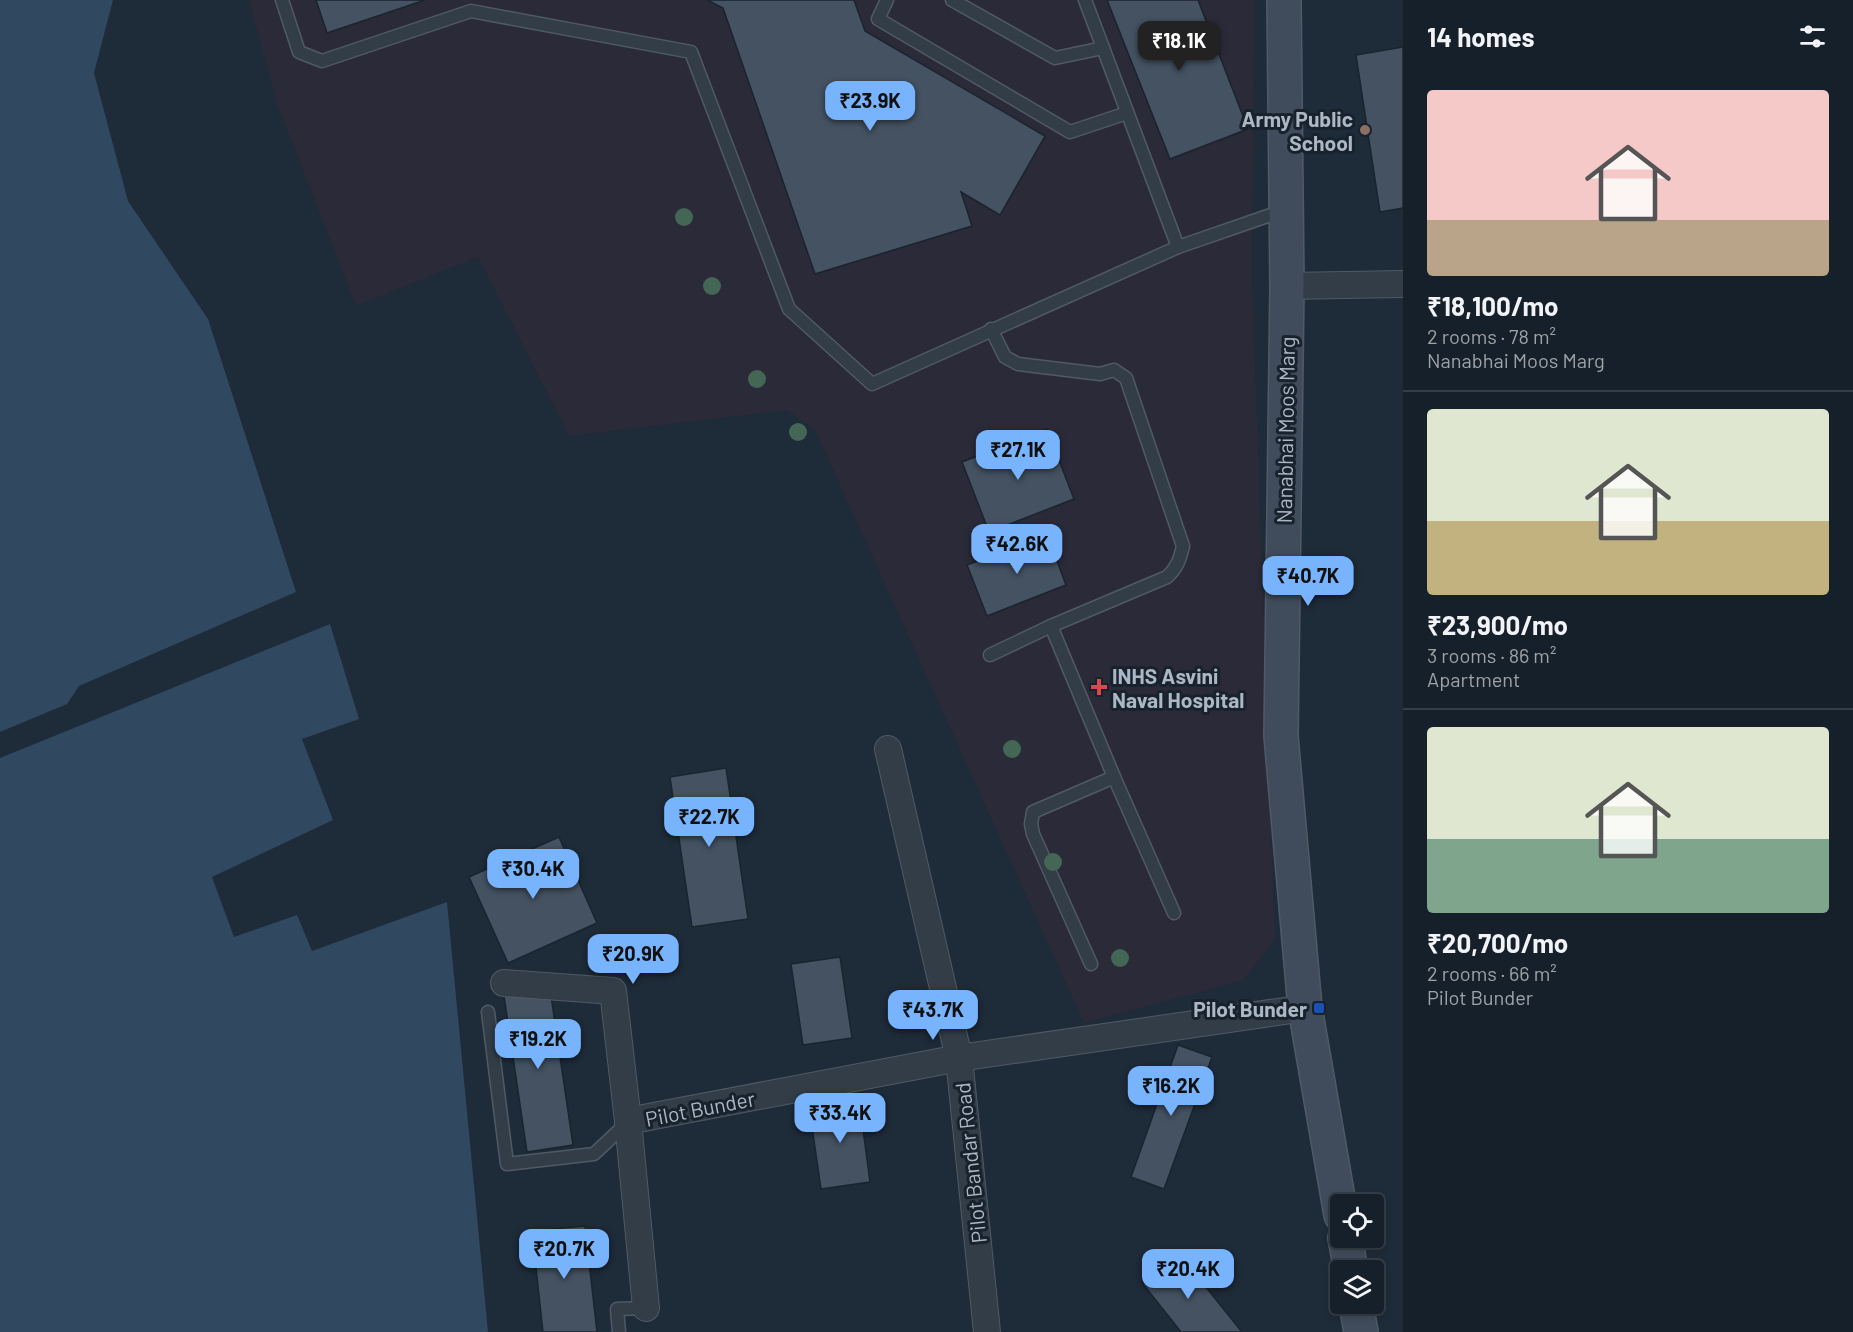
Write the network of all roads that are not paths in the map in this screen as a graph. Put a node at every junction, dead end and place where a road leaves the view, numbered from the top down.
1 (282, 0) edge
2 (888, 0) edge
3 (952, 0) edge
4 (1085, 0) edge
5 (1284, 0) edge
6 (1103, 48) junction
7 (1127, 113) junction
8 (1286, 210) junction
9 (1178, 247) junction
10 (1403, 284) edge
11 (1287, 286) junction
12 (991, 329) junction
13 (1051, 626) junction
14 (990, 655) dead end
15 (888, 749) dead end
16 (1114, 777) junction
17 (1174, 913) dead end
18 (1091, 964) dead end
19 (504, 983) dead end
20 (1305, 1008) junction
21 (488, 1012) dead end
22 (959, 1058) junction
23 (628, 1121) junction
24 (1337, 1194) edge
25 (646, 1308) joint
26 (1358, 1314) edge
27 (619, 1332) edge
28 (987, 1332) edge
29 (1361, 1332) edge

1 - 12 lane
2 - 7 lane
3 - 6 lane
4 - 6 lane
5 - 8 street, Nanabhai Moos Marg
6 - 7 lane
7 - 9 lane
8 - 9 lane
8 - 11 street, Nanabhai Moos Marg
9 - 12 lane
10 - 11 street
11 - 20 street, Nanabhai Moos Marg
12 - 13 lane
13 - 14 lane
13 - 16 lane
15 - 22 street, Pilot Bandar Road
16 - 17 lane
16 - 18 lane
19 - 23 street
20 - 22 street, Pilot Bunder
20 - 24 street, Nanabhai Moos Marg
21 - 23 lane
22 - 23 street, Pilot Bunder
22 - 28 street, Pilot Bandar Road
23 - 25 street
25 - 27 lane
26 - 29 street

